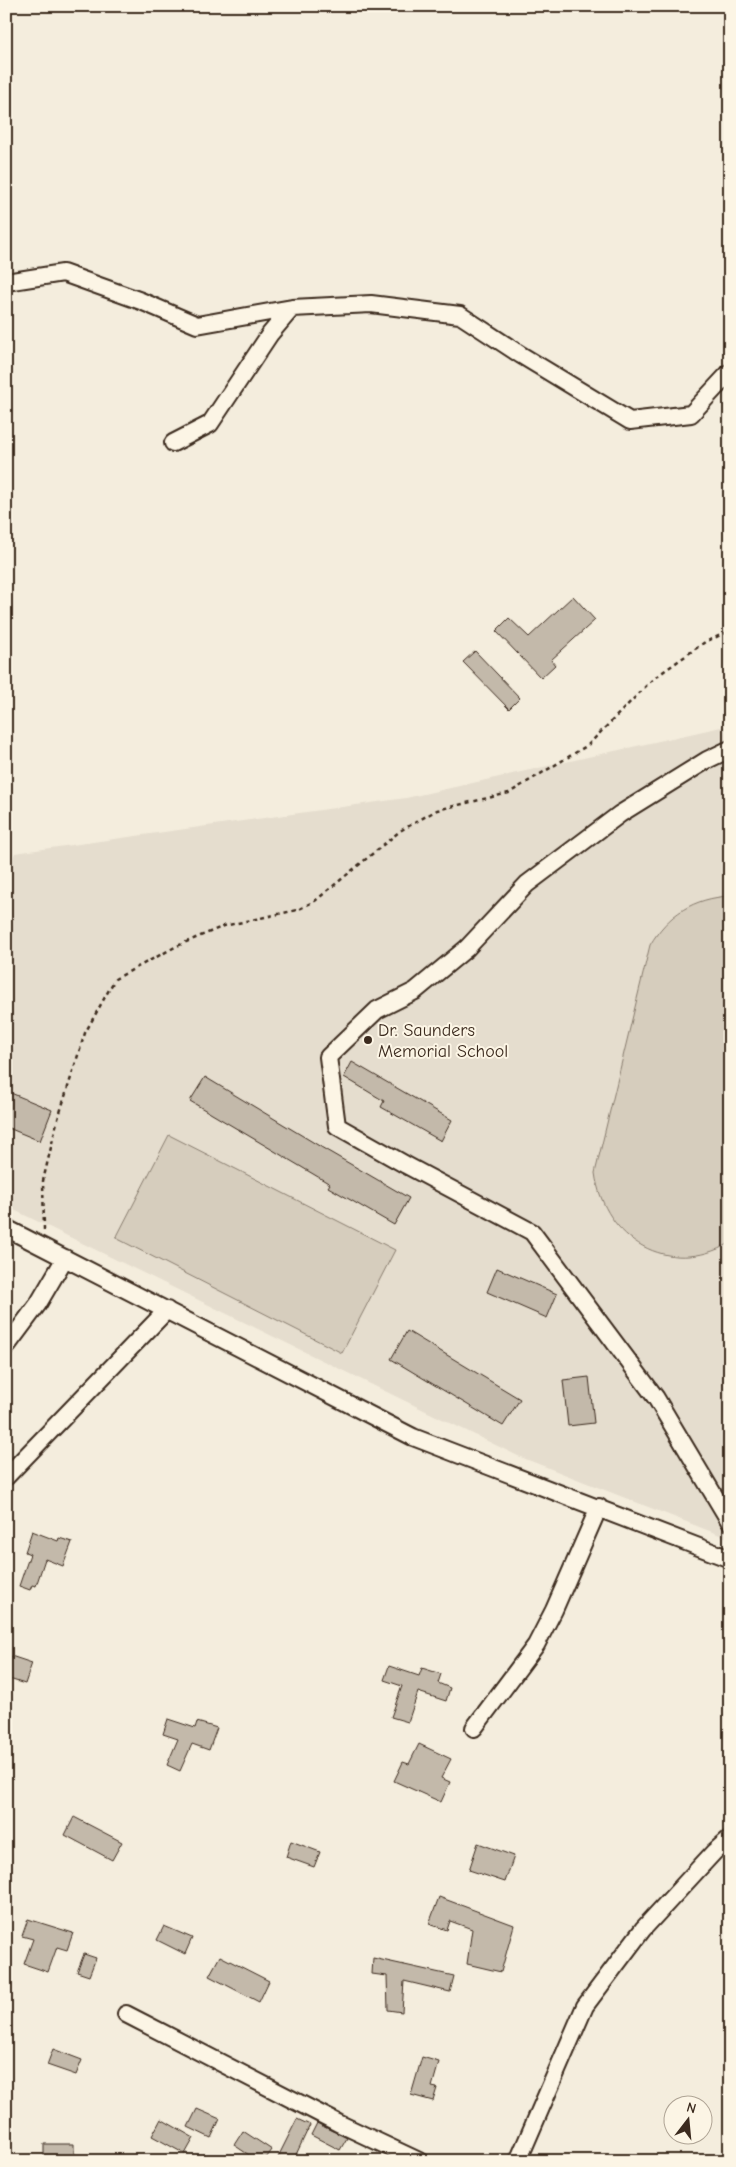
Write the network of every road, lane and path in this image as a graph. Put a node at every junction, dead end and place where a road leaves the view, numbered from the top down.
1 (6, 282) edge
2 (292, 308) junction
3 (730, 372) edge
4 (173, 443) dead end
5 (730, 631) edge
6 (730, 749) edge
7 (6, 1228) edge
8 (45, 1248) junction
9 (65, 1258) junction
10 (168, 1310) junction
11 (6, 1347) edge
12 (6, 1477) edge
13 (599, 1507) junction
14 (730, 1522) edge
15 (730, 1559) edge
16 (474, 1728) dead end
17 (730, 1838) edge
18 (126, 2014) dead end
19 (419, 2161) edge
20 (518, 2161) edge

1 - 2 street
2 - 3 street
2 - 4 street
5 - 8 path
6 - 14 street
7 - 8 street
8 - 9 street
9 - 10 street
9 - 11 street
10 - 12 street
10 - 13 street
13 - 15 street
13 - 16 street
17 - 20 street
18 - 19 street

